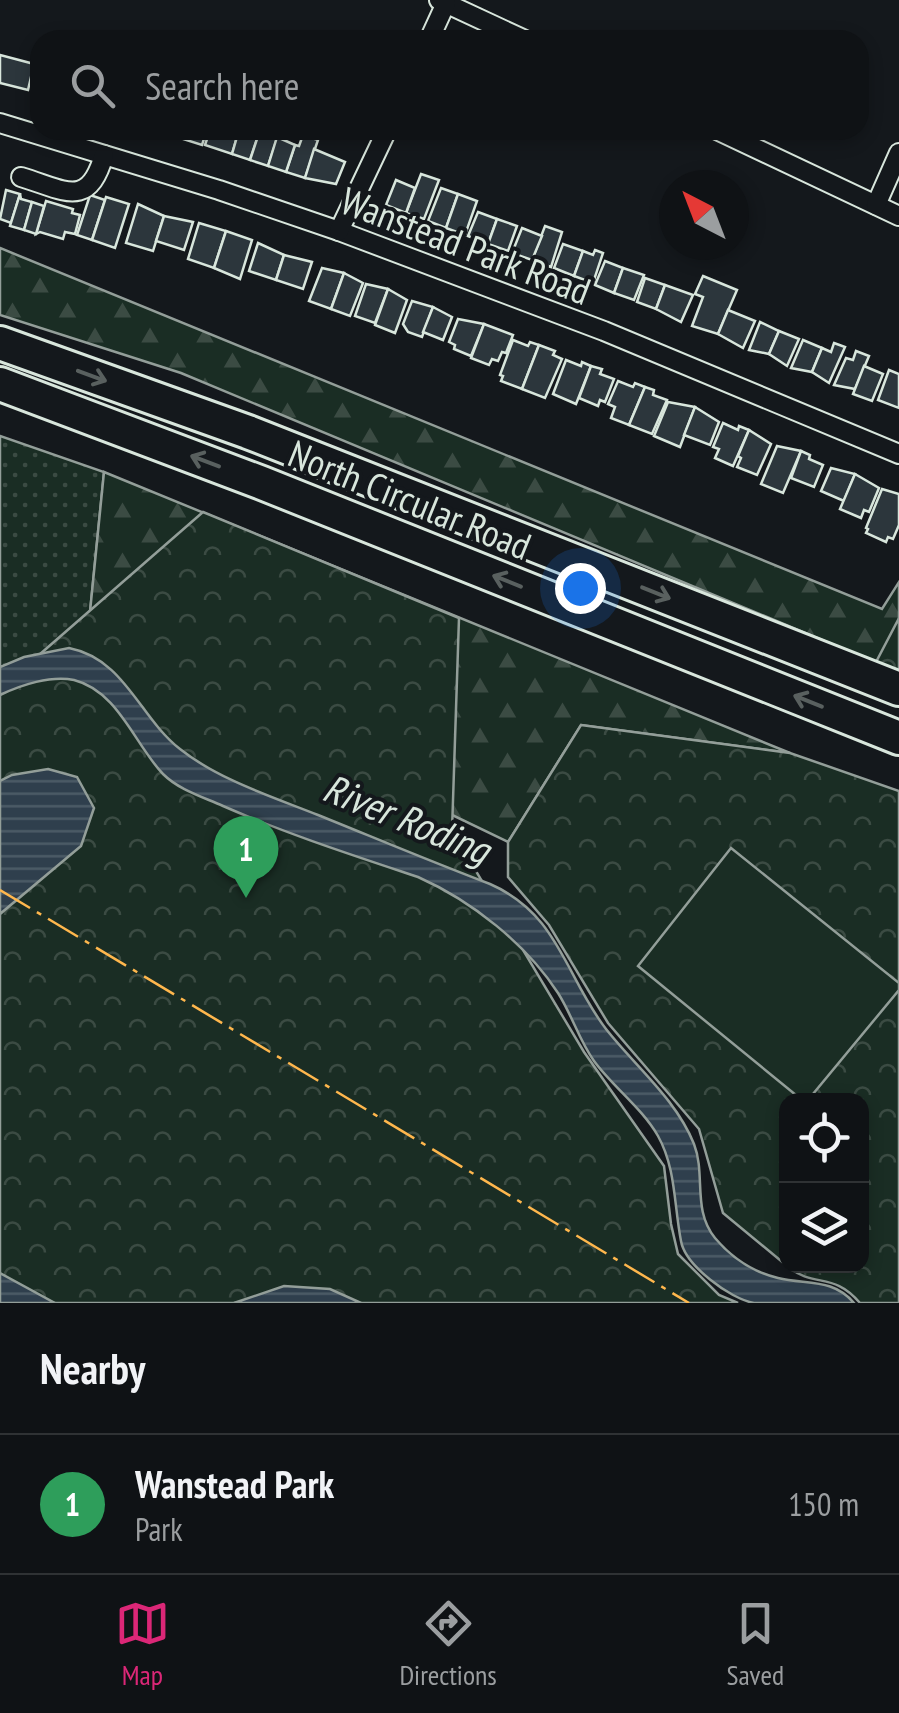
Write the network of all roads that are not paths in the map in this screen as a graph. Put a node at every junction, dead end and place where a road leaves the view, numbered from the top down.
1 (451, 3) edge
2 (435, 30) edge
3 (505, 30) edge
4 (0, 123) edge
5 (30, 132) edge
6 (57, 140) edge
7 (382, 140) edge
8 (738, 140) edge
9 (104, 154) junction
10 (899, 154) edge
11 (21, 177) dead end
12 (876, 204) junction
13 (899, 216) edge
14 (339, 231) junction
15 (0, 342) edge
16 (0, 384) edge
17 (899, 454) edge
18 (899, 690) edge
19 (899, 738) edge

1 - 2 street
1 - 3 street
4 - 5 street, Wanstead Park Road
6 - 9 street, Wanstead Park Road
7 - 14 street
8 - 12 street
9 - 11 street
9 - 14 street, Wanstead Park Road
10 - 12 street
12 - 13 street
14 - 17 street, Wanstead Park Road
15 -> 18 highway, North Circular Road
19 -> 16 highway, North Circular Road

